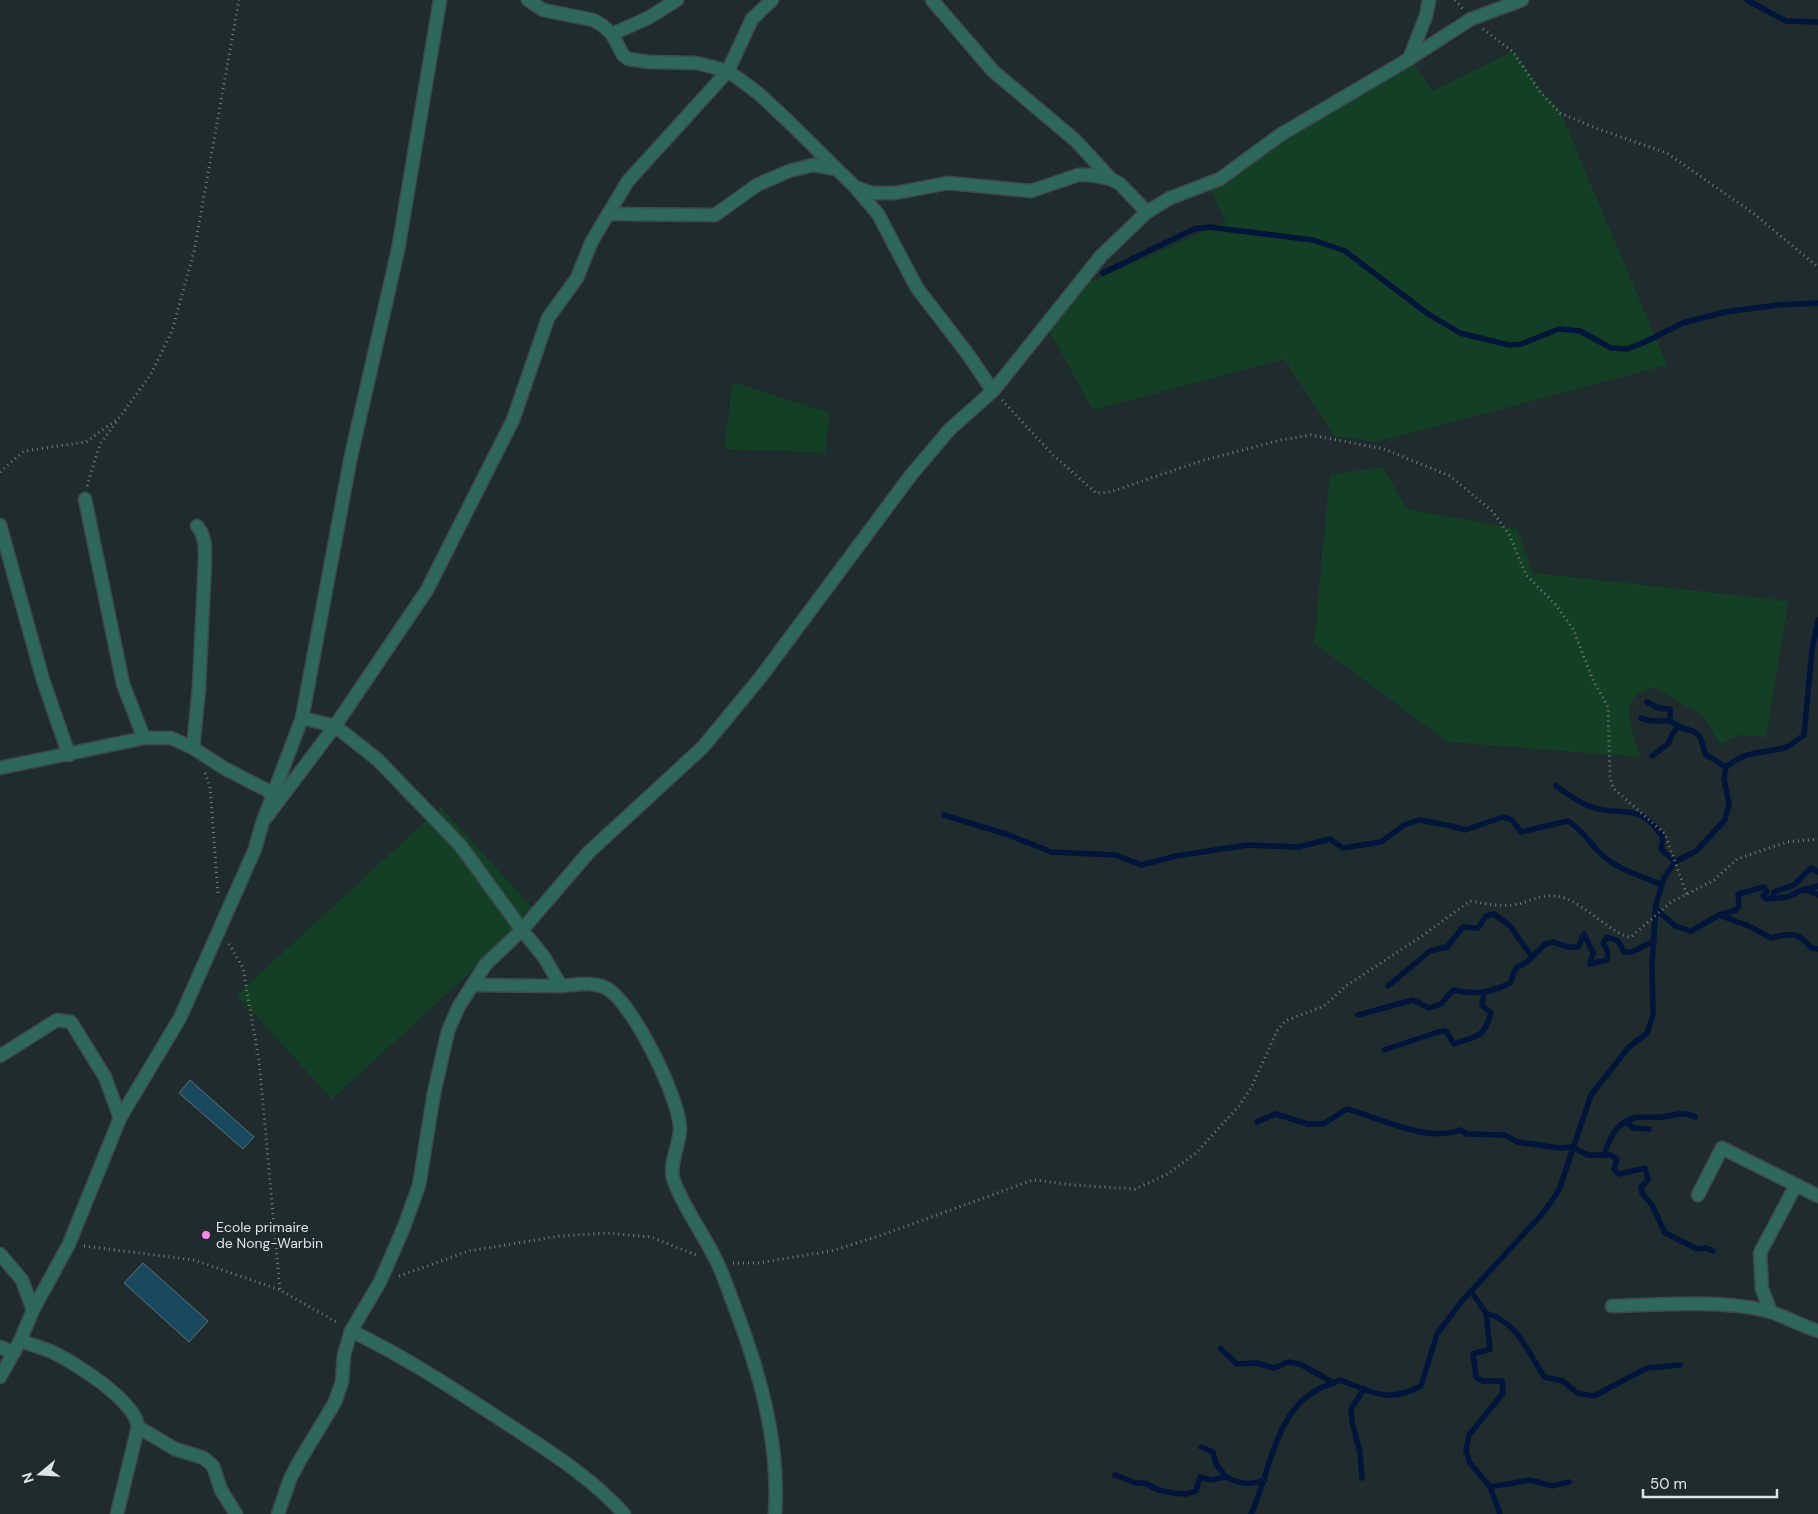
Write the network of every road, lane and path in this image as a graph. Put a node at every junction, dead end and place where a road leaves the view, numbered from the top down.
1 (239, 0) edge
2 (440, 0) edge
3 (528, 0) edge
4 (677, 0) edge
5 (772, 0) edge
6 (932, 0) edge
7 (1429, 0) edge
8 (1455, 0) edge
9 (1522, 0) edge
10 (1471, 19) junction
11 (612, 34) junction
12 (1409, 59) junction
13 (728, 71) junction
14 (836, 169) junction
15 (1111, 179) junction
16 (855, 187) junction
17 (1147, 212) junction
18 (608, 214) junction
19 (1818, 267) edge
20 (992, 391) junction
21 (120, 417) junction
22 (0, 472) edge
23 (85, 499) joint
24 (0, 525) edge
25 (197, 526) dead end
26 (302, 718) junction
27 (335, 726) junction
28 (144, 738) junction
29 (193, 748) junction
30 (69, 755) junction
31 (0, 768) edge
32 (274, 794) junction
33 (262, 824) junction
34 (1818, 839) edge
35 (1687, 895) junction
36 (219, 900) dead end
37 (220, 927) junction
38 (522, 930) junction
39 (472, 985) junction
40 (561, 986) junction
41 (0, 1056) edge
42 (120, 1118) junction
43 (1796, 1185) junction
44 (1698, 1195) dead end
45 (1818, 1196) edge
46 (69, 1244) junction
47 (0, 1254) edge
48 (718, 1263) junction
49 (380, 1282) junction
50 (280, 1290) junction
51 (1612, 1306) dead end
52 (32, 1310) junction
53 (1771, 1312) junction
54 (352, 1331) junction
55 (1818, 1331) edge
56 (20, 1341) junction
57 (0, 1347) edge
58 (14, 1353) junction
59 (0, 1378) edge
60 (138, 1427) junction
61 (117, 1514) edge
62 (236, 1514) edge
63 (278, 1514) edge
64 (624, 1514) edge
65 (775, 1514) edge

1 - 21 path
2 - 26 street
3 - 11 street
4 - 11 street
5 - 13 street
6 - 15 street
7 - 12 street
8 - 10 path
9 - 10 street
10 - 12 street
10 - 19 path
11 - 13 street
12 - 17 street
13 - 14 street
13 - 18 street
14 - 16 street
14 - 18 street
15 - 16 street
15 - 17 street
16 - 20 street
17 - 20 street
18 - 27 street
20 - 35 path
20 - 38 street
21 - 22 path
21 - 23 path
23 - 28 street
24 - 30 street
25 - 29 street
26 - 27 street
26 - 32 street
27 - 33 street
27 - 38 street
28 - 29 street
28 - 30 street
29 - 32 street
29 - 36 path
30 - 31 street
32 - 33 street
33 - 37 street
34 - 35 path
35 - 48 path
37 - 42 street
37 - 50 path
38 - 39 street
38 - 40 street
39 - 40 street
39 - 49 street
40 - 48 street
41 - 42 street
42 - 46 street
43 - 44 street
43 - 45 street
43 - 53 street
46 - 50 path
46 - 52 street
47 - 52 street
48 - 49 path
48 - 65 street
49 - 54 street
50 - 54 path
51 - 53 street
52 - 56 street
53 - 55 street
54 - 63 street
54 - 64 street
56 - 58 street
56 - 60 street
57 - 58 street
58 - 59 street
60 - 61 street
60 - 62 street

